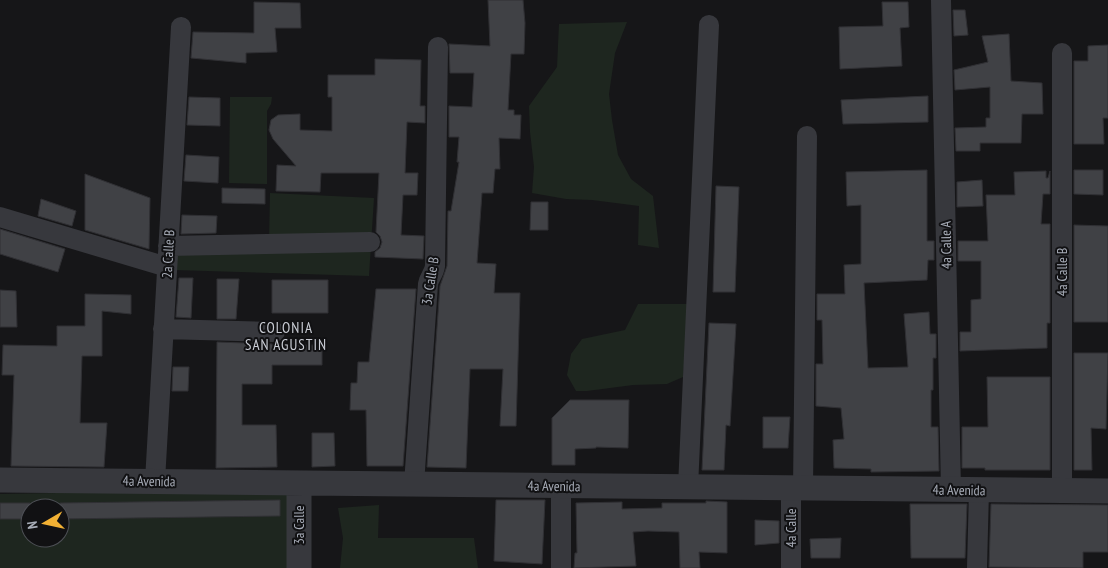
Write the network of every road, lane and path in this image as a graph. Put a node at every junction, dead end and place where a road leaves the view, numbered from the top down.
1 (941, 0) edge
2 (710, 25) dead end
3 (181, 26) dead end
4 (438, 48) dead end
5 (1062, 52) dead end
6 (807, 136) dead end
7 (0, 217) edge
8 (370, 242) dead end
9 (168, 246) junction
10 (167, 267) junction
11 (163, 330) junction
12 (275, 332) dead end
13 (0, 480) edge
14 (154, 481) junction
15 (299, 483) junction
16 (414, 484) junction
17 (561, 486) junction
18 (688, 487) junction
19 (797, 488) junction
20 (950, 490) junction
21 (978, 490) junction
22 (1062, 491) junction
23 (1108, 492) edge
24 (299, 568) edge
25 (561, 568) edge
26 (791, 568) edge
27 (977, 568) edge

1 - 20 street, 4a Calle A
2 - 18 street
3 - 9 street, 2a Calle B
4 - 16 street, 3a Calle B
5 - 22 street, 4a Calle B
6 - 19 street, 4a Calle
7 - 10 street
8 - 9 street
9 - 10 street, 2a Calle B
10 - 11 street, 2a Calle B
11 - 12 street
11 - 14 street, 2a Calle B
13 - 14 street, 4a Avenida
14 - 15 street, 4a Avenida
15 - 16 street, 4a Avenida
15 - 24 street, 3a Calle
16 - 17 street, 4a Avenida
17 - 18 street, 4a Avenida
17 - 25 street
18 - 19 street, 4a Avenida
19 - 20 street, 4a Avenida
19 - 26 street, 4a Calle
20 - 21 street, 4a Avenida
21 - 22 street, 4a Avenida
21 - 27 street
22 - 23 street, 4a Avenida

